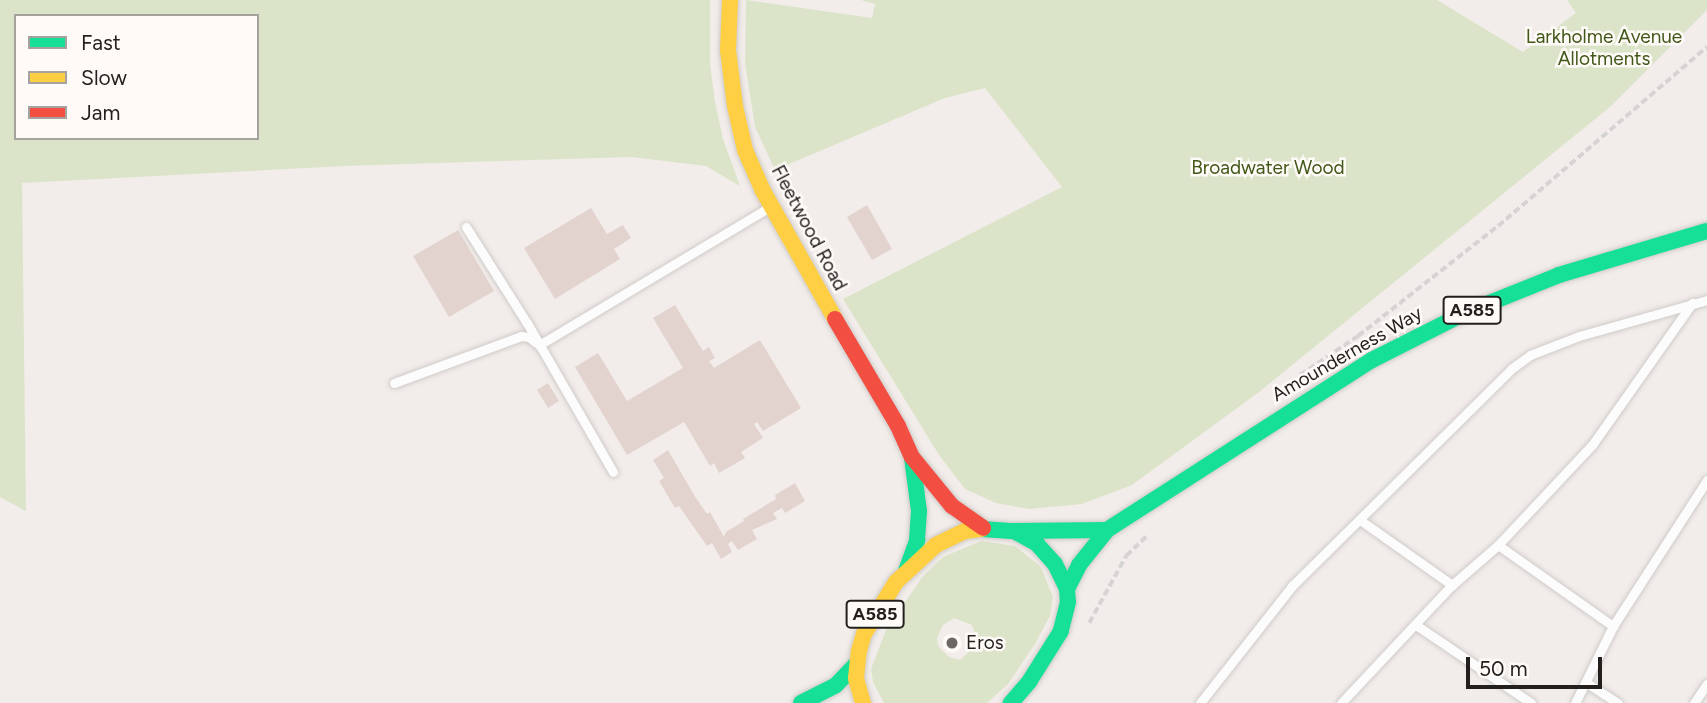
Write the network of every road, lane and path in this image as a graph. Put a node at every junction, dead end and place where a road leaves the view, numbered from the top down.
1 (730, 0) edge
2 (1707, 47) edge
3 (771, 206) junction
4 (466, 227) dead end
5 (1707, 231) edge
6 (1707, 300) edge
7 (1692, 303) junction
8 (1358, 336) dead end
9 (539, 345) junction
10 (394, 383) dead end
11 (912, 457) junction
12 (613, 472) dead end
13 (1707, 480) edge
14 (1360, 520) junction
15 (984, 528) junction
16 (1156, 529) dead end
17 (1107, 530) junction
18 (1014, 531) junction
19 (1498, 545) junction
20 (906, 571) junction
21 (1452, 585) junction
22 (1067, 589) junction
23 (1088, 625) dead end
24 (1416, 625) junction
25 (1613, 626) junction
26 (856, 664) junction
27 (1587, 683) junction
28 (1707, 684) edge
29 (801, 703) edge
30 (863, 703) edge
31 (1011, 703) edge
32 (1200, 703) edge
33 (1340, 703) edge
34 (1531, 703) edge
35 (1576, 703) edge
36 (1618, 703) edge
37 (1694, 703) edge

1 - 3 main road, Fleetwood Road
2 - 8 path
3 - 9 lane
3 - 11 main road, Fleetwood Road
4 - 9 lane
5 - 17 main road, Amounderness Way / A585
6 - 7 lane
7 - 14 lane
7 - 19 lane
9 - 10 lane
9 - 12 lane
11 - 15 main road, Fleetwood Road
11 - 20 main road, Fleetwood Road
13 - 25 lane
14 - 21 lane
14 - 32 lane
15 - 18 main road, A585
15 - 20 main road, A585
16 - 23 path
17 - 18 main road, A585
17 - 22 main road, Amounderness Way / A585
18 - 22 main road, A585
19 - 21 lane
19 - 25 lane
20 - 26 main road, A585
21 - 24 lane
22 - 31 main road, A585
24 - 33 lane
24 - 34 lane
25 - 27 lane
26 - 29 main road, A585
26 - 30 main road, A585
27 - 35 lane
27 - 36 lane
28 - 37 lane

